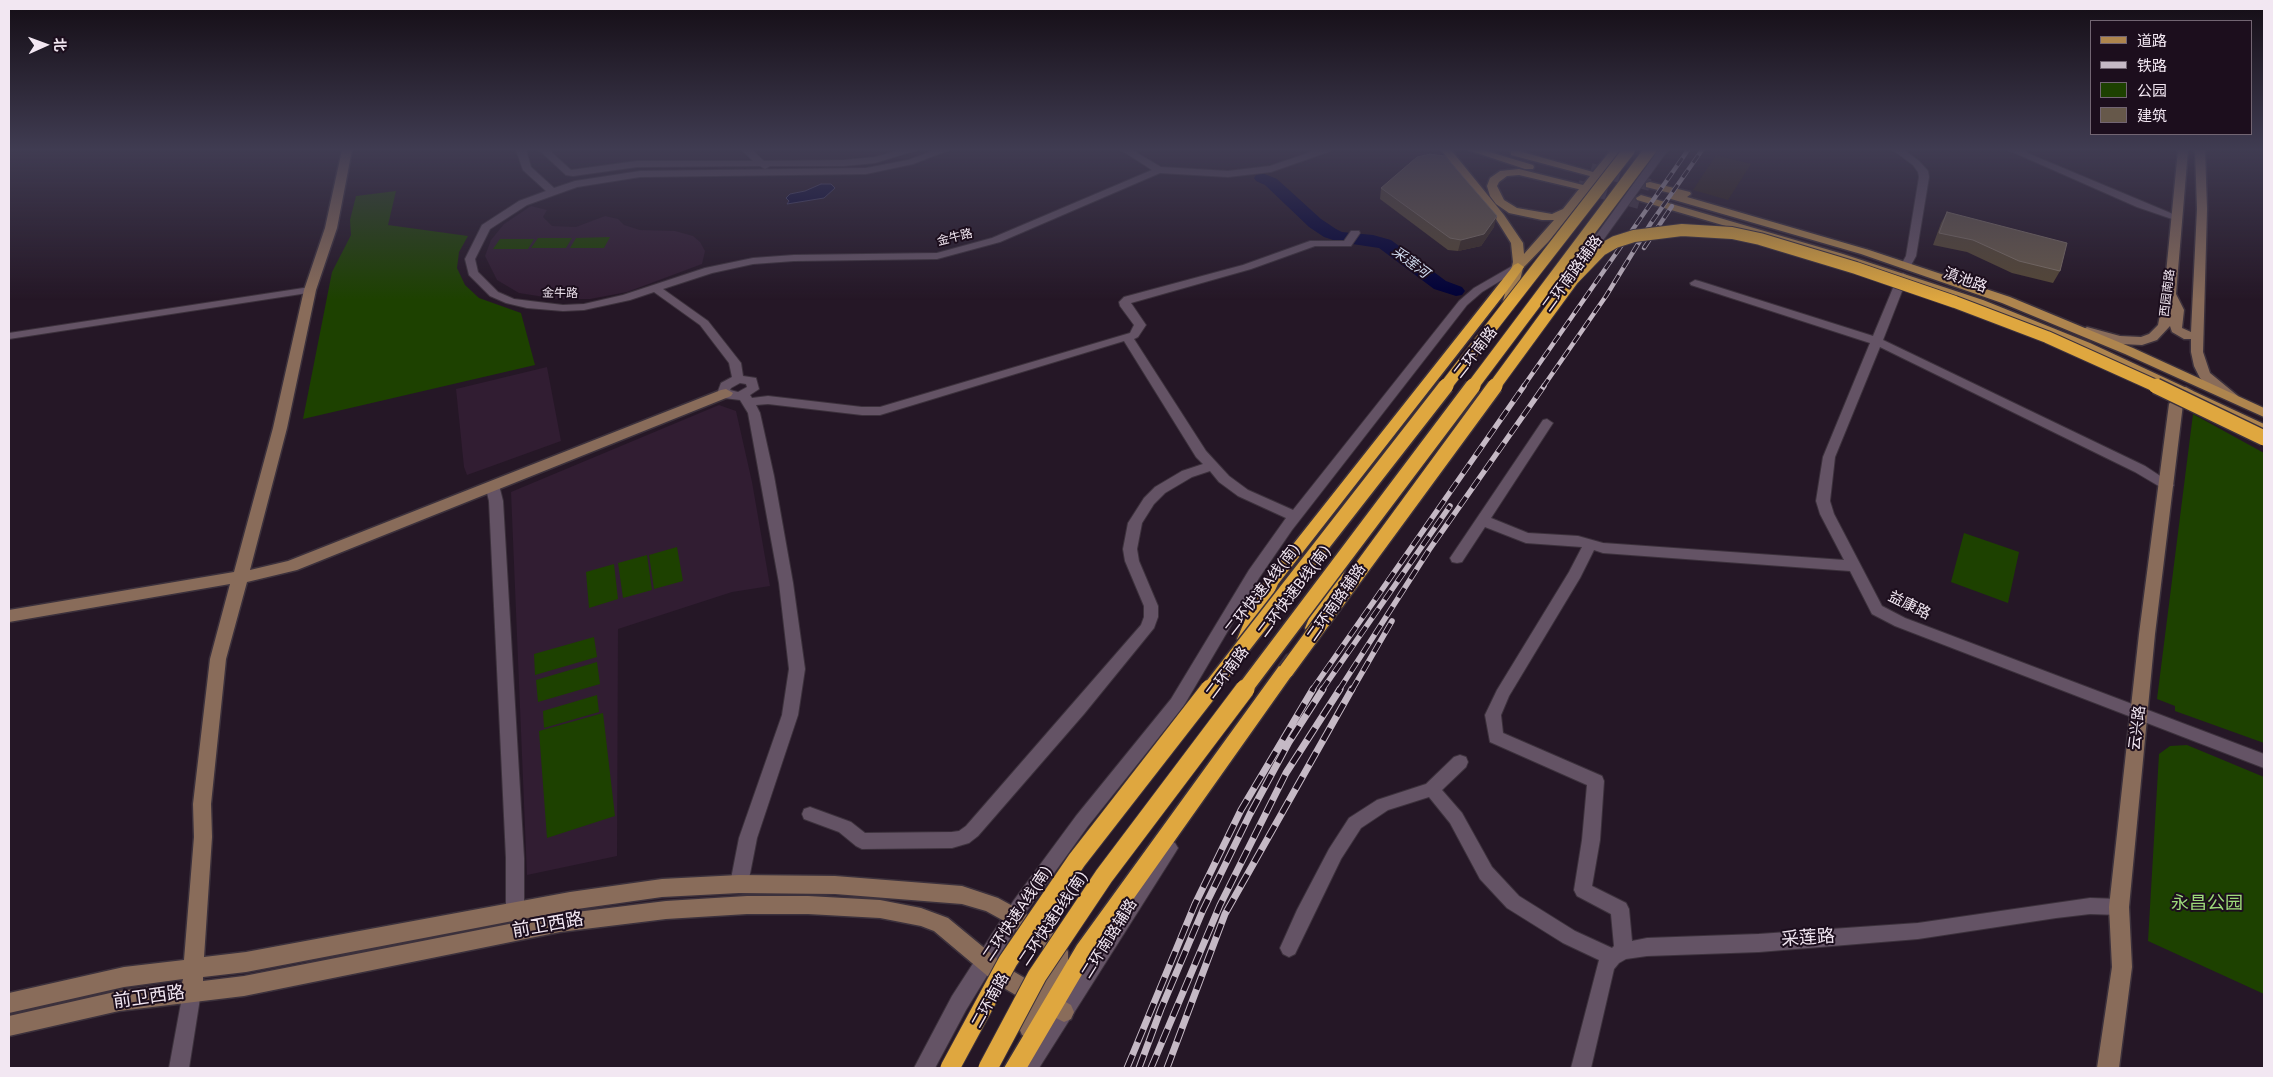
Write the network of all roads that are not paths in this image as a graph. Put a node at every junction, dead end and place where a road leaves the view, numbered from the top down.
1 (337, 200) edge
2 (527, 200) edge
3 (1090, 200) edge
4 (1485, 200) edge
5 (1499, 200) edge
6 (1576, 200) edge
7 (1583, 200) edge
8 (1586, 200) edge
9 (1610, 200) edge
10 (1610, 200) edge
11 (1626, 200) edge
12 (1666, 200) edge
13 (1920, 200) edge
14 (2131, 200) edge
15 (2177, 200) edge
16 (2202, 200) edge
17 (1566, 212) junction
18 (2175, 216) junction
19 (1352, 238) dead end
20 (1518, 266) junction
21 (1904, 271) junction
22 (1695, 283) dead end
23 (656, 289) junction
24 (310, 290) junction
25 (2170, 294) junction
26 (1504, 316) junction
27 (2062, 322) junction
28 (2196, 334) junction
29 (9, 336) edge
30 (1128, 338) junction
31 (1876, 341) junction
32 (738, 379) junction
33 (2186, 391) junction
34 (726, 393) junction
35 (746, 398) junction
36 (2246, 404) junction
37 (2264, 413) edge
38 (1547, 423) dead end
39 (2264, 429) edge
40 (2264, 438) edge
41 (1212, 466) junction
42 (2167, 485) junction
43 (492, 486) junction
44 (1401, 513) junction
45 (1295, 517) junction
46 (1482, 520) junction
47 (1357, 537) junction
48 (1590, 544) junction
49 (1457, 558) dead end
50 (1854, 566) junction
51 (240, 576) junction
52 (1331, 583) junction
53 (9, 616) edge
54 (1274, 648) junction
55 (1232, 661) junction
56 (1286, 671) junction
57 (2140, 713) junction
58 (2264, 761) edge
59 (1460, 762) dead end
60 (1432, 789) junction
61 (810, 814) dead end
62 (739, 884) junction
63 (2119, 907) junction
64 (515, 911) junction
65 (1013, 916) junction
66 (1034, 930) junction
67 (1052, 943) junction
68 (1289, 948) dead end
69 (1618, 954) junction
70 (984, 961) junction
71 (194, 968) junction
72 (1004, 977) junction
73 (1024, 989) junction
74 (192, 992) junction
75 (9, 1003) edge
76 (1053, 1006) junction
77 (9, 1026) edge
78 (179, 1068) edge
79 (924, 1068) edge
80 (950, 1068) edge
81 (956, 1068) edge
82 (983, 1068) edge
83 (988, 1068) edge
84 (1008, 1068) edge
85 (1015, 1068) edge
86 (1028, 1068) edge
87 (1581, 1068) edge
88 (2108, 1068) edge

1 - 24 main road
2 - 23 street, 金牛路
3 - 23 street, 金牛路
4 - 20 main road
5 - 17 main road
6 - 17 main road
7 - 55 highway, 二环快速A线(南), bridge
8 - 26 main road, 二环南路
9 - 47 highway, 二环快速B线(南), bridge
10 - 67 main road, 二环南路
11 - 76 street, 二环南路辅路
12 - 21 main road, 滇池路
13 - 21 street, 益康路
14 - 18 street
15 - 18 main road, 西园南路
16 - 28 main road, 西园南路
17 - 20 main road
18 - 25 main road, 西园南路
19 - 30 street
20 - 26 main road
20 - 45 street
20 - 55 highway, bridge
21 - 27 main road, 滇池路
21 - 31 street, 益康路
21 - 33 main road, 滇池路
22 - 31 street
23 - 32 street
24 - 29 street
24 - 51 main road
25 - 27 main road, 西园南路
25 - 28 main road
26 - 66 main road, 二环南路
27 - 36 main road, 滇池路
28 - 36 main road, 西园南路
30 - 35 street
30 - 41 street
31 - 42 street
31 - 50 street, 益康路
32 - 34 street
32 - 35 street
33 - 39 main road, 滇池路
33 - 42 main road, 云兴路
34 - 35 street
34 - 43 main road
35 - 62 street
36 - 37 main road, 滇池路
38 - 46 street
40 - 44 highway, bridge
41 - 45 street
41 - 61 street
42 - 57 main road, 云兴路
43 - 51 main road
43 - 64 street
44 - 52 highway, bridge
44 - 56 highway, bridge
45 - 65 street
46 - 48 street
46 - 49 street
47 - 52 highway, bridge
47 - 54 highway, 二环快速B线(南), bridge
48 - 50 street
48 - 69 street
50 - 57 street, 益康路
51 - 53 main road
51 - 71 main road
52 - 54 highway, bridge
52 - 56 highway, bridge
54 - 83 highway, 二环快速B线(南), bridge
55 - 80 highway, 二环快速A线(南), bridge
56 - 76 highway
57 - 58 street, 益康路
57 - 63 main road, 云兴路
59 - 60 street
60 - 68 street
60 - 69 street
62 - 64 main road, 前卫西路
62 - 65 main road, 前卫西路
63 - 69 street, 采莲路
63 - 88 main road, 云兴路
64 - 71 main road, 前卫西路
65 - 66 main road, 前卫西路
65 - 70 street
66 - 67 main road, 前卫西路
66 - 72 main road, 二环南路
67 - 73 main road, 二环南路
67 - 76 main road
69 - 87 street
70 - 72 main road, 前卫西路
70 - 74 main road, 前卫西路
70 - 79 street
71 - 74 main road
71 - 75 main road, 前卫西路
72 - 73 main road, 前卫西路
72 - 81 main road, 二环南路
73 - 76 main road, 前卫西路
73 - 82 main road, 二环南路
74 - 77 main road, 前卫西路
74 - 78 street
76 - 84 main road
76 - 85 highway
76 - 86 street, 二环南路辅路

